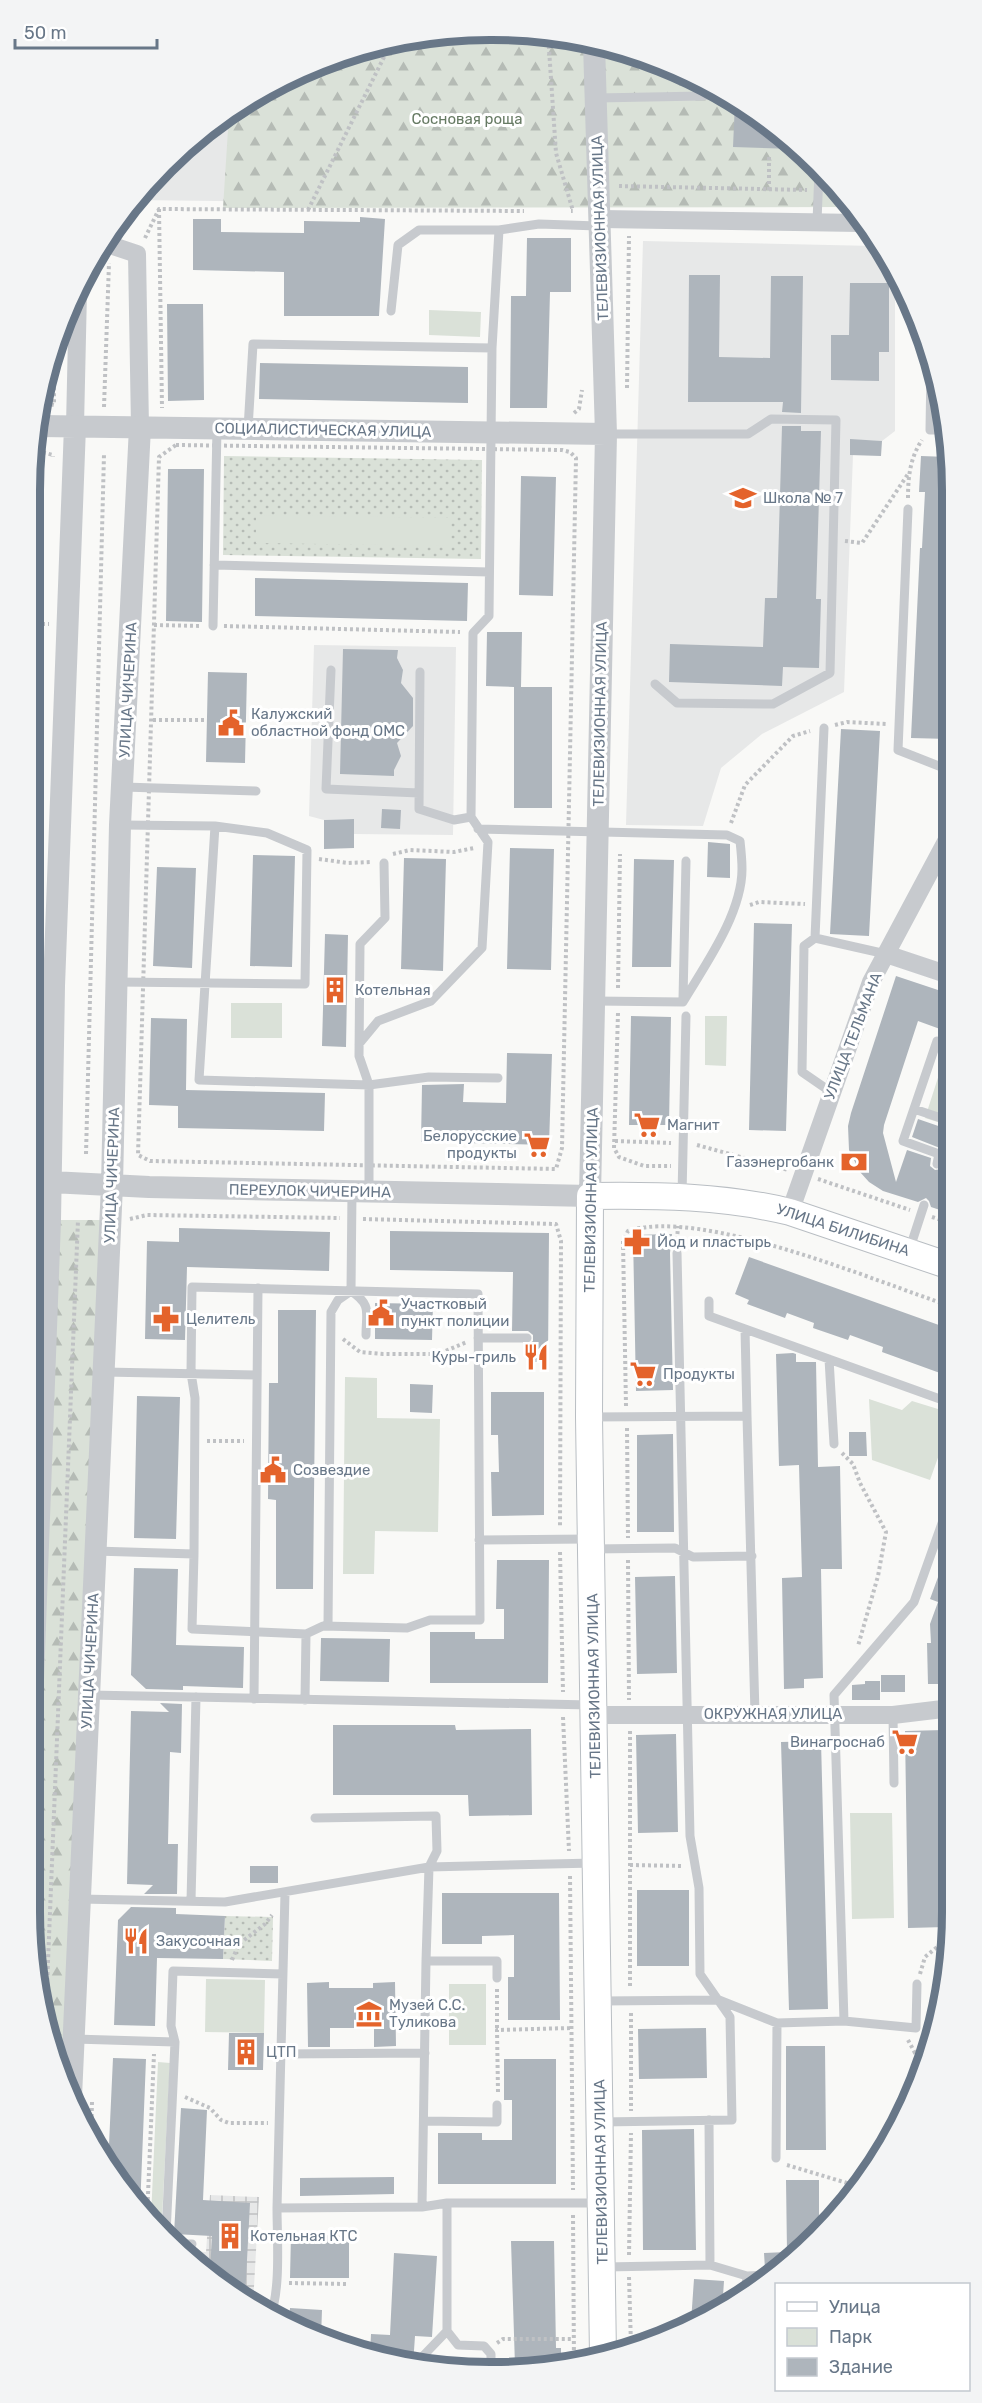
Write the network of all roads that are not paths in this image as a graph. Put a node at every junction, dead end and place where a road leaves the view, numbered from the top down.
1 (594, 53) edge
2 (705, 95) edge
3 (596, 98) junction
4 (818, 181) edge
5 (817, 222) junction
6 (601, 223) junction
7 (852, 223) edge
8 (499, 230) junction
9 (113, 246) edge
10 (391, 311) dead end
11 (72, 326) edge
12 (492, 348) junction
13 (931, 393) edge
14 (45, 426) edge
15 (75, 426) junction
16 (140, 427) junction
17 (248, 429) junction
18 (938, 430) edge
19 (606, 434) junction
20 (217, 438) junction
21 (491, 440) junction
22 (908, 509) road end
23 (214, 565) junction
24 (489, 572) junction
25 (213, 626) road end
26 (331, 670) dead end
27 (420, 672) dead end
28 (655, 684) dead end
29 (824, 728) road end
30 (942, 767) edge
31 (123, 787) junction
32 (256, 791) dead end
33 (419, 793) junction
34 (471, 817) junction
35 (120, 825) junction
36 (215, 826) junction
37 (478, 829) junction
38 (598, 832) junction
39 (942, 849) edge
40 (686, 861) dead end
41 (384, 863) road end
42 (815, 938) junction
43 (886, 954) junction
44 (942, 972) edge
45 (117, 982) junction
46 (205, 984) junction
47 (40, 985) edge
48 (54, 986) junction
49 (595, 1001) junction
50 (683, 1002) junction
51 (686, 1016) dead end
52 (942, 1043) edge
53 (359, 1044) junction
54 (498, 1078) dead end
55 (369, 1085) junction
56 (831, 1092) junction
57 (914, 1109) junction
58 (942, 1118) edge
59 (942, 1158) edge
60 (40, 1182) edge
61 (112, 1185) junction
62 (360, 1192) junction
63 (590, 1196) junction
64 (682, 1198) junction
65 (924, 1204) dead end
66 (790, 1212) junction
67 (909, 1252) junction
68 (677, 1253) dead end
69 (942, 1263) edge
70 (258, 1288) junction
71 (351, 1291) junction
72 (709, 1300) dead end
73 (745, 1329) junction
74 (366, 1335) dead end
75 (478, 1338) junction
76 (527, 1338) dead end
77 (829, 1359) junction
78 (104, 1372) junction
79 (191, 1373) junction
80 (258, 1375) junction
81 (40, 1392) edge
82 (942, 1399) edge
83 (747, 1416) junction
84 (589, 1417) junction
85 (681, 1417) junction
86 (834, 1444) road end
87 (942, 1523) edge
88 (479, 1540) junction
89 (592, 1544) junction
90 (95, 1551) junction
91 (684, 1552) junction
92 (194, 1554) junction
93 (752, 1556) junction
94 (328, 1626) junction
95 (254, 1632) junction
96 (306, 1634) junction
97 (89, 1695) junction
98 (196, 1697) junction
99 (254, 1699) junction
100 (306, 1700) junction
101 (942, 1709) edge
102 (593, 1710) junction
103 (688, 1714) junction
104 (755, 1714) junction
105 (834, 1714) junction
106 (893, 1715) junction
107 (894, 1783) dead end
108 (315, 1818) dead end
109 (597, 1863) junction
110 (429, 1867) junction
111 (285, 1893) junction
112 (80, 1899) junction
113 (191, 1901) junction
114 (426, 1961) junction
115 (283, 1974) junction
116 (497, 1978) road end
117 (917, 1984) road end
118 (719, 2000) junction
119 (598, 2001) junction
120 (844, 2021) junction
121 (777, 2023) junction
122 (74, 2039) junction
123 (175, 2042) junction
124 (425, 2053) junction
125 (281, 2055) junction
126 (72, 2077) edge
127 (497, 2105) road end
128 (709, 2120) junction
129 (424, 2121) junction
130 (600, 2122) junction
131 (776, 2158) road end
132 (447, 2203) junction
133 (600, 2203) junction
134 (422, 2206) junction
135 (277, 2208) junction
136 (166, 2225) edge
137 (186, 2244) edge
138 (192, 2244) dead end
139 (710, 2265) junction
140 (602, 2267) junction
141 (747, 2276) junction
142 (756, 2276) edge
143 (746, 2283) edge
144 (274, 2306) edge
145 (447, 2331) junction
146 (603, 2348) edge
147 (423, 2357) edge
148 (491, 2362) edge

1 - 3 street, ТЕЛЕВИЗИОННАЯ УЛИЦА
2 - 3 lane
3 - 6 street, ТЕЛЕВИЗИОННАЯ УЛИЦА
4 - 5 lane
5 - 6 street
5 - 7 street
6 - 8 lane
6 - 19 street, ТЕЛЕВИЗИОННАЯ УЛИЦА
8 - 10 lane
8 - 12 lane
9 - 16 street, УЛИЦА ЧИЧЕРИНА
11 - 15 street
12 - 17 lane
12 - 21 lane
13 - 18 lane
14 - 15 street, СОЦИАЛИСТИЧЕСКАЯ УЛИЦА
15 - 16 street, СОЦИАЛИСТИЧЕСКАЯ УЛИЦА
15 - 48 street
16 - 20 street, СОЦИАЛИСТИЧЕСКАЯ УЛИЦА
16 - 31 street, УЛИЦА ЧИЧЕРИНА
17 - 20 street, СОЦИАЛИСТИЧЕСКАЯ УЛИЦА
17 - 21 street, СОЦИАЛИСТИЧЕСКАЯ УЛИЦА
19 - 21 street, СОЦИАЛИСТИЧЕСКАЯ УЛИЦА
19 - 28 lane
19 - 38 street, ТЕЛЕВИЗИОННАЯ УЛИЦА
20 - 23 lane
21 - 24 lane
22 - 30 lane
23 - 24 lane
23 - 25 lane
24 - 34 lane
26 - 33 lane
27 - 33 lane
29 - 42 lane
31 - 32 lane
31 - 35 street, УЛИЦА ЧИЧЕРИНА
33 - 34 lane
34 - 37 lane
35 - 36 lane
35 - 45 street, УЛИЦА ЧИЧЕРИНА
36 - 46 lane
36 - 46 lane
37 - 38 lane
37 - 53 lane
38 - 49 street, ТЕЛЕВИЗИОННАЯ УЛИЦА
38 - 50 lane
39 - 43 street, УЛИЦА ТЕЛЬМАНА
40 - 50 lane
41 - 53 lane
42 - 43 lane
42 - 56 lane
43 - 44 street
43 - 56 street, УЛИЦА ТЕЛЬМАНА
45 - 46 lane
45 - 61 street, УЛИЦА ЧИЧЕРИНА
46 - 55 lane
47 - 48 lane
48 - 60 street
49 - 50 lane
49 - 63 street, ТЕЛЕВИЗИОННАЯ УЛИЦА
51 - 64 lane
52 - 57 lane
53 - 55 lane
54 - 55 lane
55 - 62 lane
56 - 66 street, УЛИЦА ТЕЛЬМАНА
57 - 58 lane
57 - 59 lane
60 - 61 street, ПЕРЕУЛОК ЧИЧЕРИНА
60 - 81 street
61 - 62 street, ПЕРЕУЛОК ЧИЧЕРИНА
61 - 78 street, УЛИЦА ЧИЧЕРИНА
62 - 63 street, ПЕРЕУЛОК ЧИЧЕРИНА
62 - 71 lane
63 - 64 main road, УЛИЦА БИЛИБИНА
63 - 84 main road, ТЕЛЕВИЗИОННАЯ УЛИЦА
64 - 66 main road, УЛИЦА БИЛИБИНА
65 - 67 lane
66 - 67 main road, УЛИЦА БИЛИБИНА
67 - 69 main road, УЛИЦА БИЛИБИНА
68 - 85 lane
70 - 71 lane
70 - 79 lane
70 - 80 lane
71 - 74 lane
71 - 75 lane
71 - 94 lane
72 - 73 lane
73 - 77 lane
73 - 83 lane
75 - 76 lane
75 - 88 lane
77 - 82 lane
77 - 86 lane
78 - 79 lane
78 - 90 street, УЛИЦА ЧИЧЕРИНА
79 - 80 lane
79 - 92 lane
80 - 95 lane
83 - 85 lane
83 - 93 lane
84 - 85 lane
84 - 89 main road, ТЕЛЕВИЗИОННАЯ УЛИЦА
85 - 91 lane
87 - 105 lane
88 - 89 lane
88 - 94 lane
89 - 91 lane
89 - 102 main road, ТЕЛЕВИЗИОННАЯ УЛИЦА
90 - 92 lane
90 - 97 street, УЛИЦА ЧИЧЕРИНА
91 - 93 lane
91 - 103 lane
92 - 95 lane
93 - 104 lane
94 - 96 lane
95 - 96 lane
95 - 99 lane
96 - 100 lane
97 - 98 lane
97 - 112 street, УЛИЦА ЧИЧЕРИНА
98 - 99 lane
98 - 113 lane
99 - 100 lane
100 - 102 lane
101 - 106 street, ОКРУЖНАЯ УЛИЦА
102 - 103 street, ОКРУЖНАЯ УЛИЦА
102 - 109 main road, ТЕЛЕВИЗИОННАЯ УЛИЦА
103 - 104 street, ОКРУЖНАЯ УЛИЦА
103 - 118 lane
104 - 105 street, ОКРУЖНАЯ УЛИЦА
105 - 106 street, ОКРУЖНАЯ УЛИЦА
105 - 120 lane
106 - 107 lane
108 - 110 lane
109 - 110 lane
109 - 119 main road, ТЕЛЕВИЗИОННАЯ УЛИЦА
110 - 111 lane
110 - 114 lane
111 - 113 lane
111 - 115 lane
112 - 113 lane
112 - 122 street, УЛИЦА ЧИЧЕРИНА
114 - 116 lane
114 - 124 lane
115 - 123 lane
115 - 125 lane
117 - 120 lane
118 - 119 lane
118 - 121 lane
118 - 128 lane
119 - 130 main road, ТЕЛЕВИЗИОННАЯ УЛИЦА
120 - 121 lane
121 - 131 lane
122 - 123 lane
122 - 126 street, УЛИЦА ЧИЧЕРИНА
123 - 136 lane
124 - 125 lane
124 - 129 lane
125 - 135 lane
127 - 129 lane
128 - 130 lane
128 - 139 lane
129 - 134 lane
130 - 133 main road, ТЕЛЕВИЗИОННАЯ УЛИЦА
132 - 133 lane
132 - 134 lane
132 - 145 lane
133 - 140 main road, ТЕЛЕВИЗИОННАЯ УЛИЦА
134 - 135 lane
135 - 144 lane
137 - 138 lane
139 - 140 lane
139 - 141 lane
140 - 146 main road, ТЕЛЕВИЗИОННАЯ УЛИЦА
141 - 142 lane
141 - 143 lane
145 - 147 lane
145 - 148 lane

